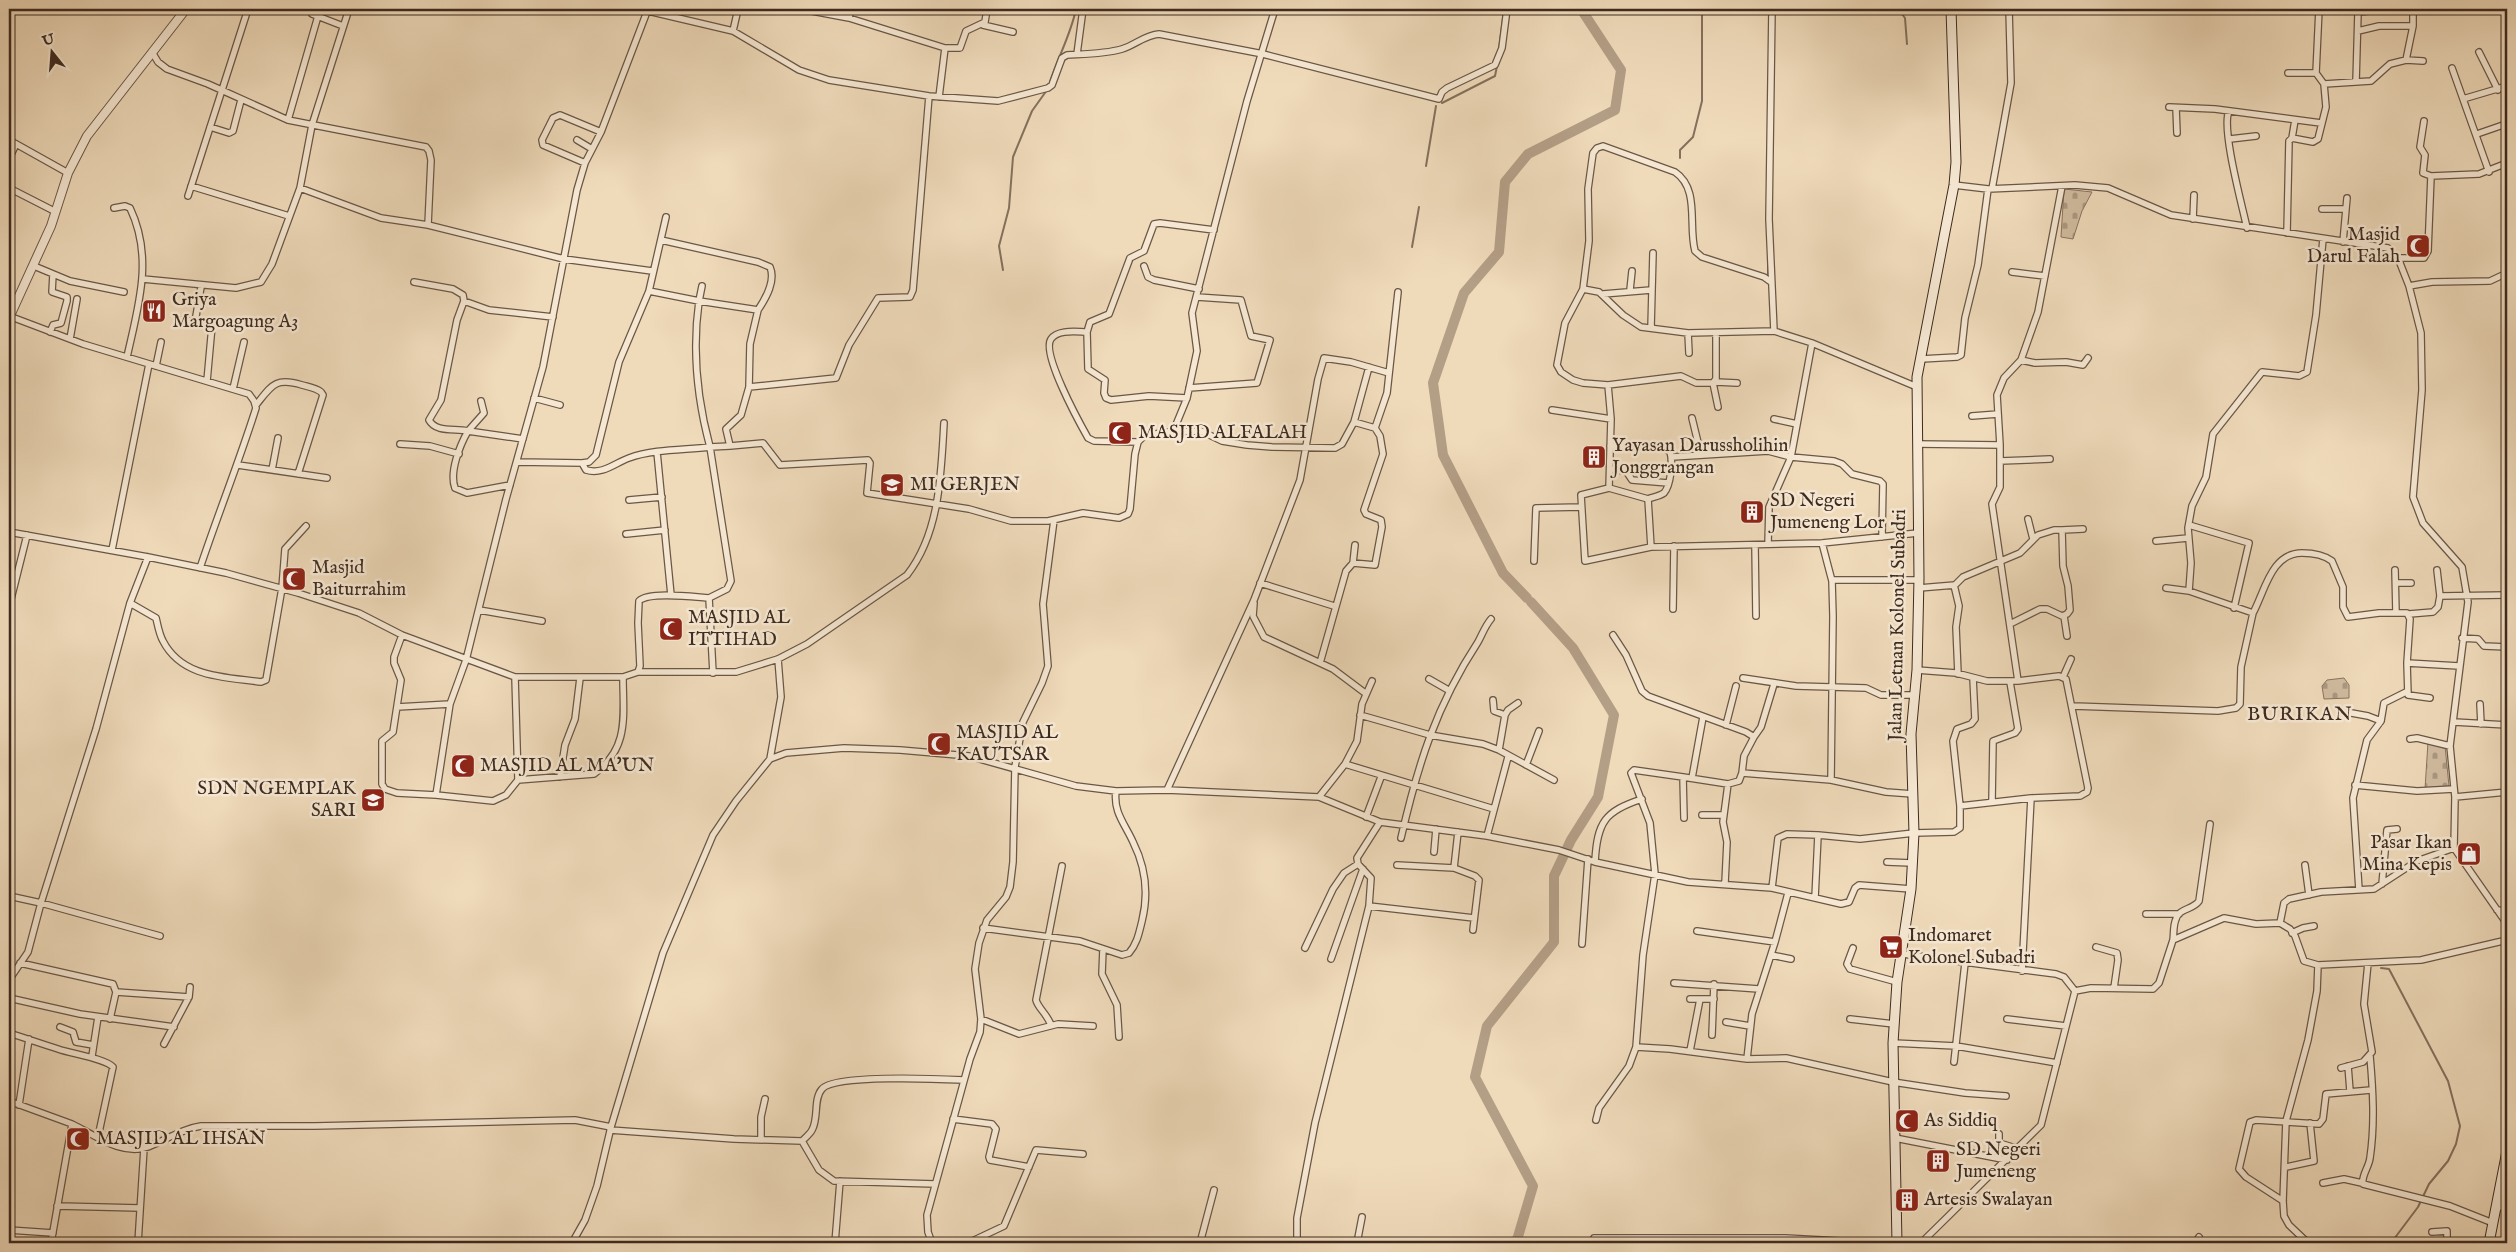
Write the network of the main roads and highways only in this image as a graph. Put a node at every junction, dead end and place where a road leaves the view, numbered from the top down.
1 (1951, 9) edge
2 (2507, 1151) edge
3 (1897, 1243) edge
4 (2489, 1243) edge

1 - 3 main road, Jalan Letnan Kolonel Subadri
2 - 4 main road

